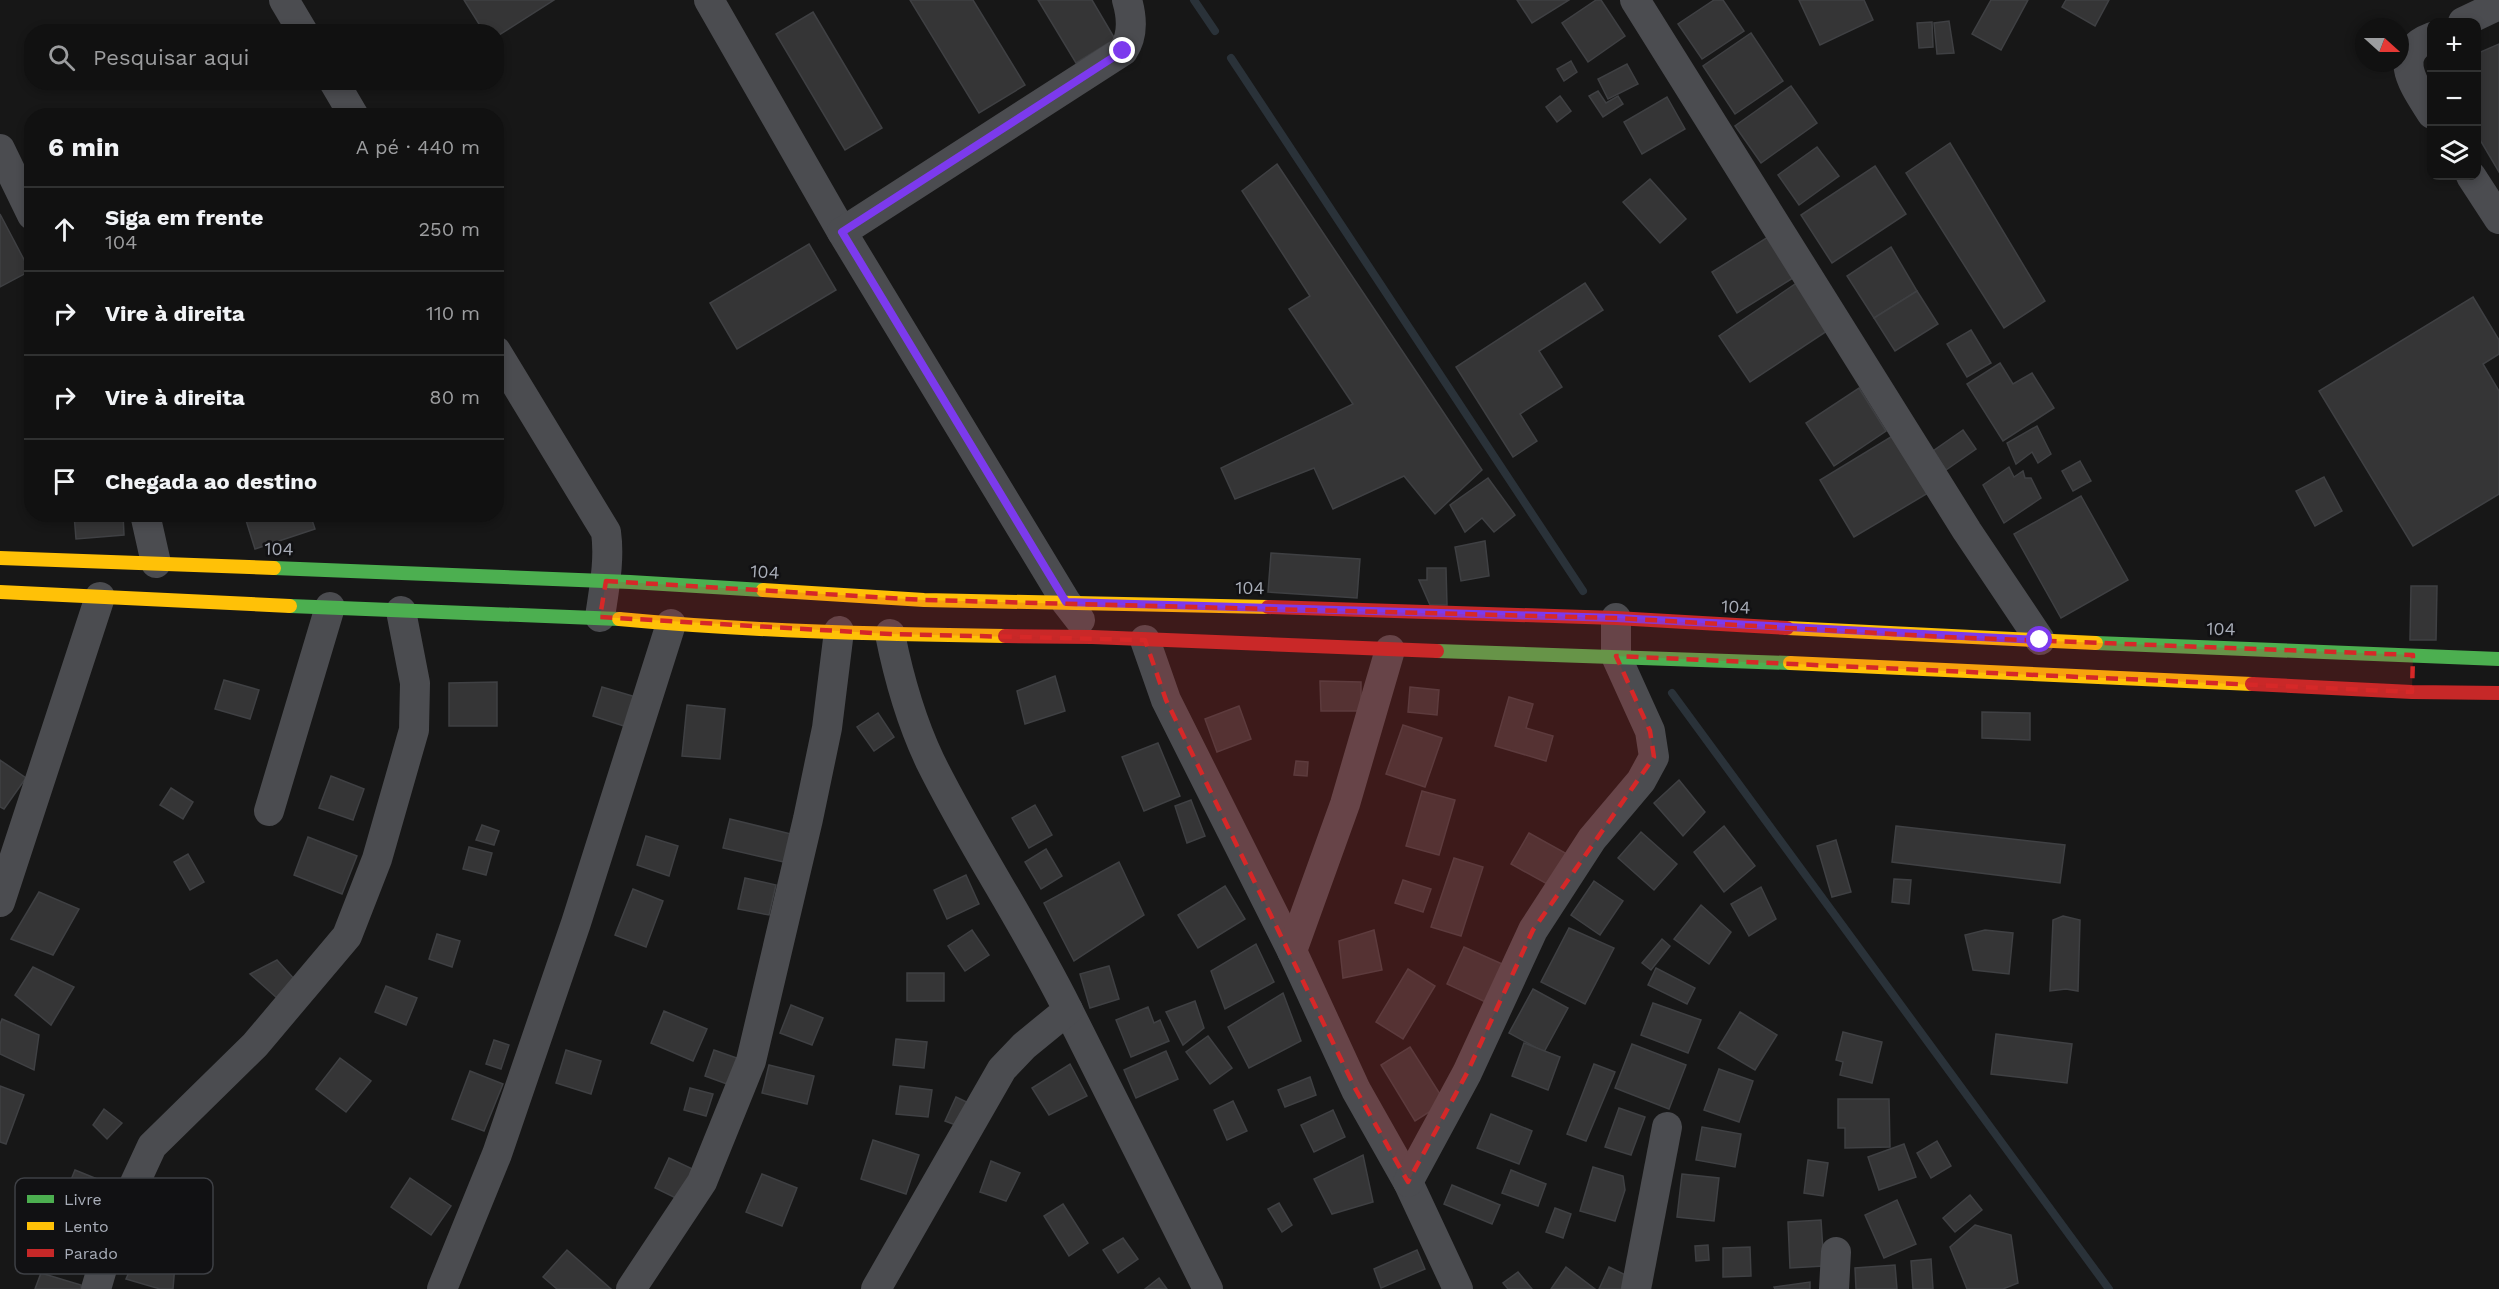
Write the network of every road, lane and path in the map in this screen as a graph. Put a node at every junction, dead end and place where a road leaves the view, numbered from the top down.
1 (284, 0) edge
2 (709, 0) edge
3 (1127, 0) edge
4 (1635, 0) edge
5 (2499, 5) edge
6 (2471, 18) edge
7 (298, 24) edge
8 (2427, 40) edge
9 (339, 90) edge
10 (2427, 106) edge
11 (349, 108) edge
12 (0, 149) edge
13 (2474, 180) edge
14 (24, 198) edge
15 (2499, 219) edge
16 (842, 232) junction
17 (504, 364) edge
18 (147, 522) edge
19 (0, 558) edge
20 (156, 563) junction
21 (606, 581) junction
22 (0, 592) edge
23 (99, 597) junction
24 (1066, 602) junction
25 (330, 607) junction
26 (401, 611) junction
27 (600, 617) junction
28 (1616, 618) junction
29 (671, 624) junction
30 (839, 631) junction
31 (890, 634) junction
32 (1092, 637) junction
33 (1145, 640) junction
34 (2040, 640) junction
35 (1390, 650) junction
36 (2413, 655) junction
37 (1616, 656) junction
38 (2499, 659) edge
39 (2413, 682) junction
40 (2499, 693) edge
41 (269, 811) dead end
42 (0, 902) edge
43 (1292, 951) junction
44 (1068, 1010) junction
45 (1667, 1127) dead end
46 (137, 1178) edge
47 (1408, 1182) junction
48 (1836, 1252) dead end
49 (100, 1274) edge
50 (96, 1289) edge
51 (442, 1289) edge
52 (631, 1289) edge
53 (876, 1289) edge
54 (1208, 1289) edge
55 (1458, 1289) edge
56 (1636, 1289) edge
57 (1834, 1289) edge

1 - 7 street
2 - 16 street
3 - 16 street
4 - 34 street
5 - 6 street
8 - 10 street
9 - 11 street
12 - 14 street
13 - 15 street
16 - 24 street
17 - 21 street
18 - 20 street
19 - 20 street, 104
20 - 21 street, 104
21 - 24 street, 104
21 - 27 street
22 - 23 street
23 - 25 street
23 - 42 street
24 - 28 street, 104
24 - 32 street
25 - 26 street
25 - 41 street
26 - 27 street
26 - 46 street
27 - 29 street
28 - 34 street, 104
28 - 37 street
29 - 30 street
29 - 51 street
30 - 31 street
30 - 52 street
31 - 32 street
31 - 44 street
32 - 33 street
33 - 35 street
33 - 43 street
34 - 36 street, 104
35 - 37 street
35 - 43 street
36 - 38 street, 104
36 - 39 street
37 - 39 street
37 - 47 street
39 - 40 street
43 - 47 street
44 - 53 street
44 - 54 street
45 - 56 street
47 - 55 street
48 - 57 street
49 - 50 street

